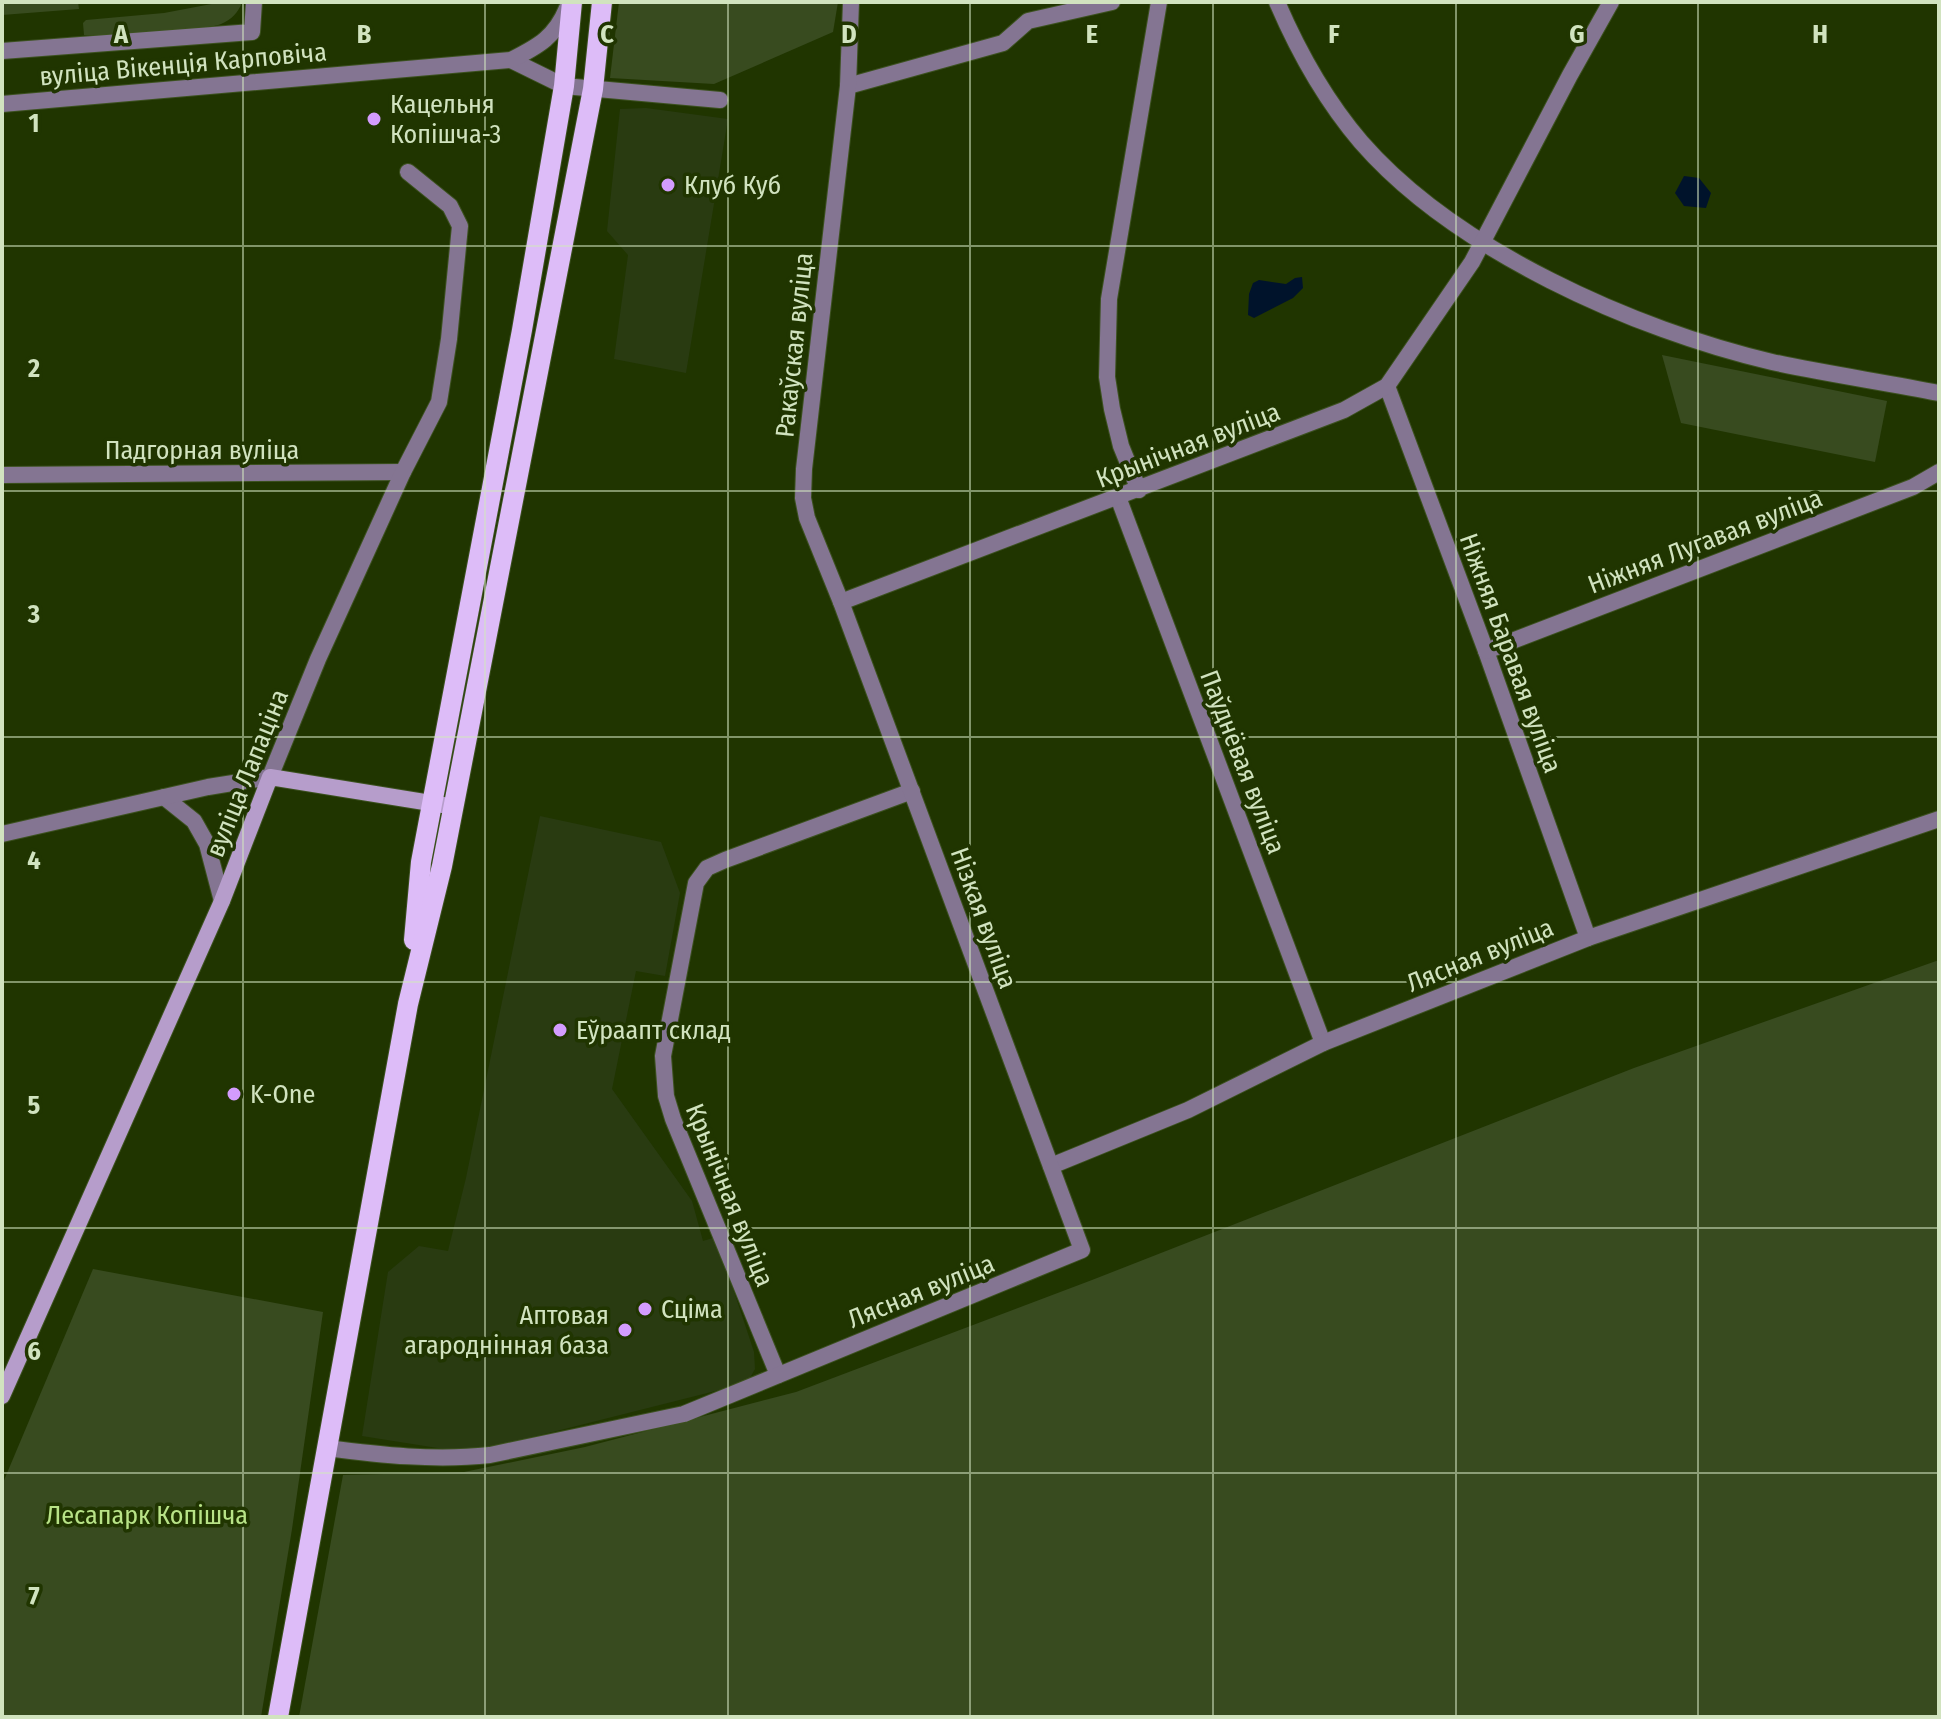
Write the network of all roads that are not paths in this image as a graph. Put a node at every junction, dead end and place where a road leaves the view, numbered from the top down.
1 (254, 2) edge
2 (571, 2) edge
3 (602, 2) edge
4 (851, 2) edge
5 (1112, 2) edge
6 (1159, 2) edge
7 (1277, 2) edge
8 (1611, 2) edge
9 (2, 51) edge
10 (511, 60) junction
11 (564, 86) junction
12 (848, 86) junction
13 (593, 89) junction
14 (720, 100) dead end
15 (2, 104) edge
16 (408, 172) dead end
17 (1483, 242) junction
18 (1387, 386) junction
19 (1939, 393) edge
20 (403, 472) junction
21 (1939, 472) edge
22 (2, 475) edge
23 (1139, 490) junction
24 (1118, 497) junction
25 (841, 602) junction
26 (1486, 651) junction
27 (270, 777) junction
28 (912, 791) junction
29 (164, 797) junction
30 (432, 804) junction
31 (453, 807) junction
32 (1939, 819) edge
33 (2, 834) edge
34 (222, 901) junction
35 (1588, 938) junction
36 (408, 1004) junction
37 (1323, 1043) junction
38 (1051, 1166) junction
39 (1082, 1250) joint
40 (778, 1375) junction
41 (2, 1396) edge
42 (326, 1448) junction
43 (278, 1717) edge

1 - 9 street
2 - 10 street
2 - 11 main road
3 - 13 main road
4 - 12 street, Ракаўская вуліца
5 - 12 street
6 - 23 street
7 - 17 street
8 - 17 street, Крынічная вуліца
10 - 11 street
10 - 15 street, вуліца Вікенція Карповіча
11 - 13 street
11 - 30 main road
12 - 25 street, Ракаўская вуліца
13 - 14 street
13 - 31 main road
16 - 20 street, вуліца Лапаціна
17 - 18 street, Крынічная вуліца
17 - 19 street
18 - 23 street, Крынічная вуліца
18 - 26 street, Ніжняя Баравая вуліца
20 - 22 street, Падгорная вуліца
20 - 27 street, вуліца Лапаціна
21 - 26 street, Ніжняя Лугавая вуліца
23 - 24 street, Крынічная вуліца
24 - 25 street, Крынічная вуліца
24 - 37 street, Паўднёвая вуліца
25 - 28 street, Нізкая вуліца
26 - 35 street, Ніжняя Баравая вуліца
27 - 29 street
27 - 30 main road
27 - 34 main road, вуліца Лапаціна
28 - 38 street, Нізкая вуліца
28 - 40 street, Крынічная вуліца
29 - 33 street
29 - 34 street
30 - 31 main road
30 - 36 main road
31 - 36 main road
32 - 35 street, Лясная вуліца
34 - 41 main road, вуліца Лапаціна
35 - 37 street, Лясная вуліца
36 - 42 main road
37 - 38 street, Лясная вуліца
38 - 39 street, Нізкая вуліца
39 - 40 street, Лясная вуліца
40 - 42 street, Лясная вуліца
42 - 43 main road

